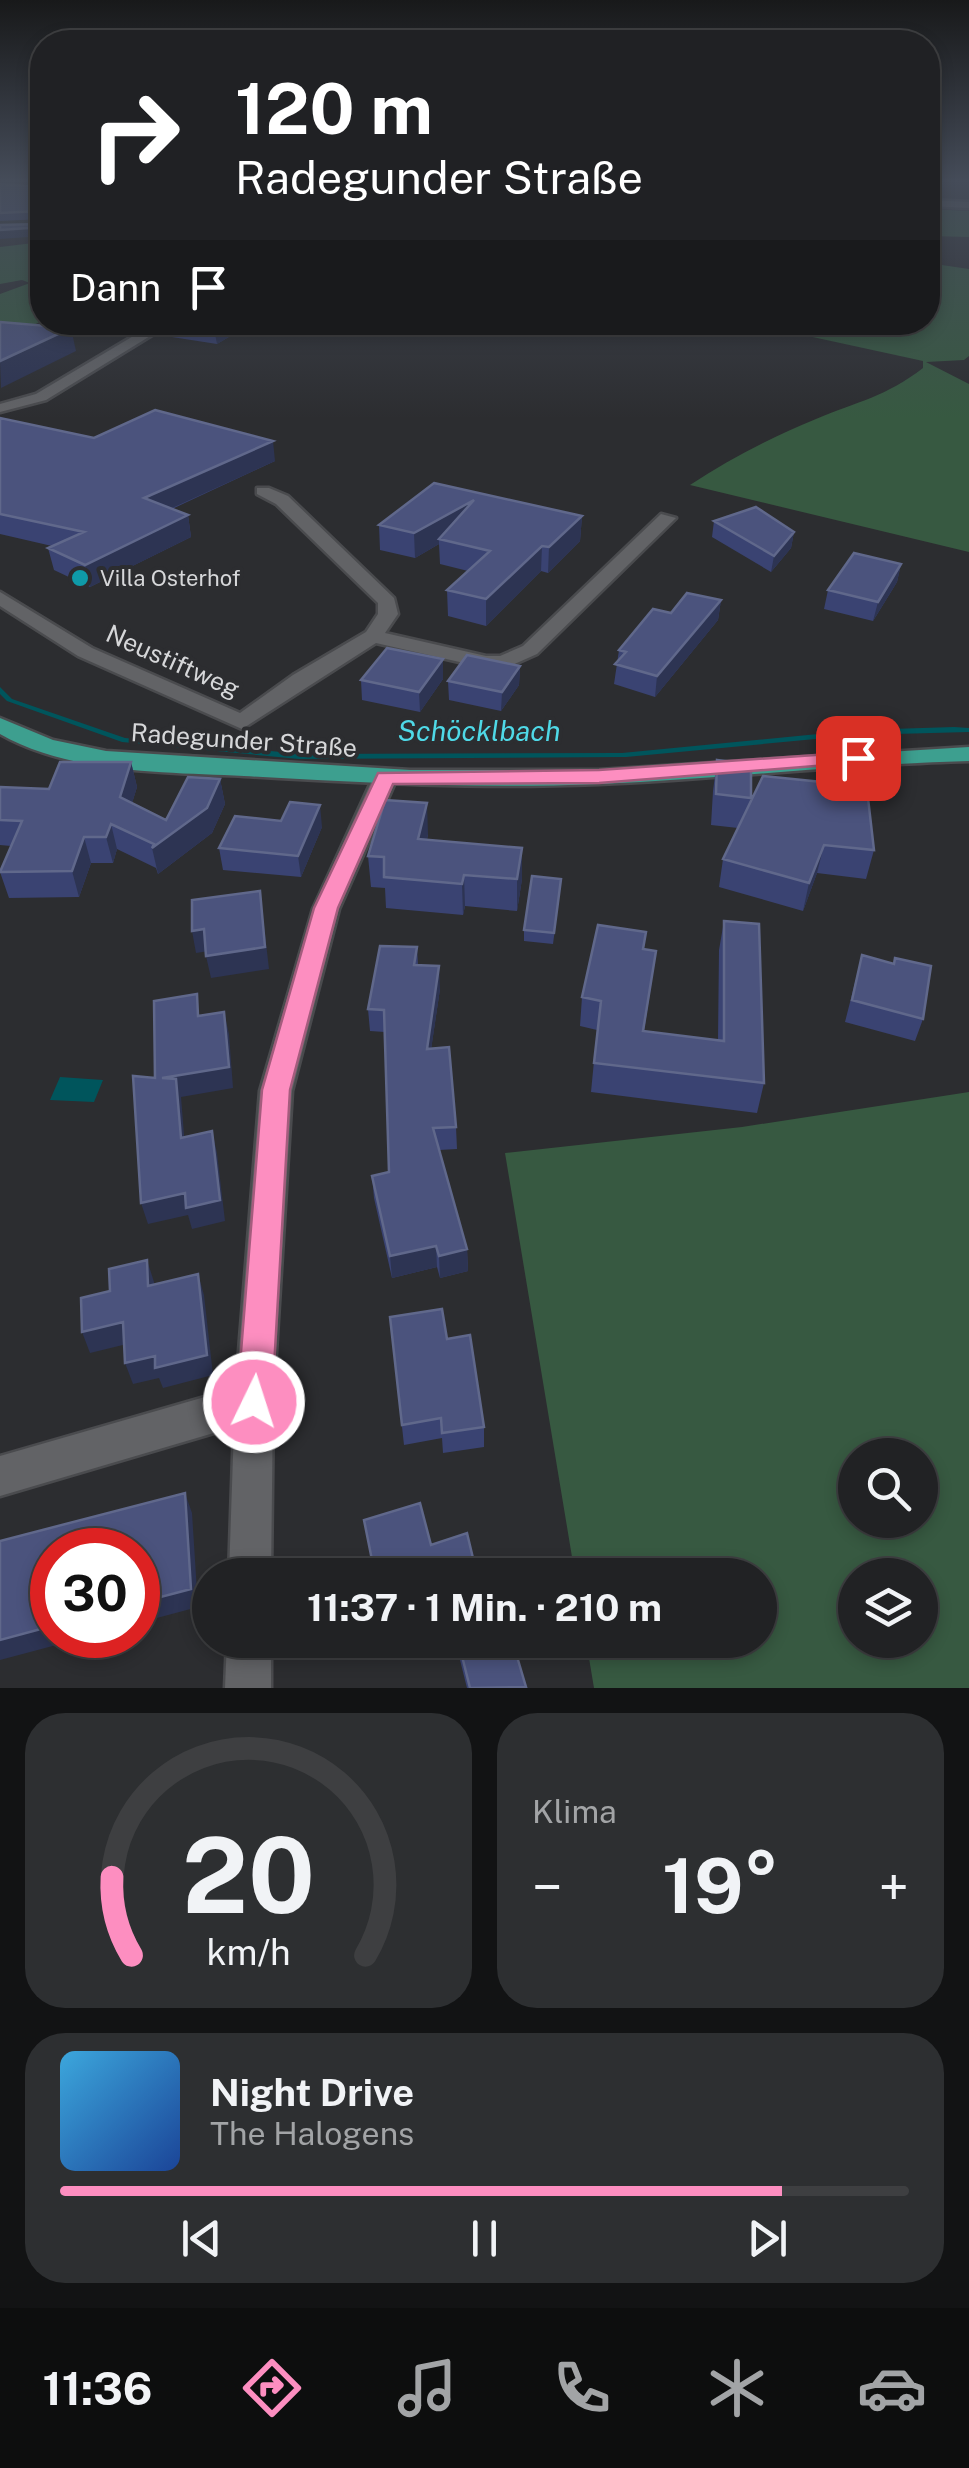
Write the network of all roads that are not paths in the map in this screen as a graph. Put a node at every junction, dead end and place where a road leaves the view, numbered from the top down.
1 (145, 335) edge
2 (0, 408) edge
3 (262, 491) dead end
4 (667, 518) dead end
5 (0, 598) edge
6 (373, 636) junction
7 (0, 726) edge
8 (969, 754) edge
9 (386, 778) junction
10 (254, 1402) junction
11 (0, 1476) edge
12 (250, 1558) edge
13 (249, 1658) edge
14 (248, 1688) edge

1 - 2 street
3 - 6 street
4 - 6 street
5 - 6 street, Neustiftweg
7 - 9 main road, Radegunder Straße
8 - 9 main road, Radegunder Straße
9 - 10 street
10 - 11 street
10 - 12 street
13 - 14 street

